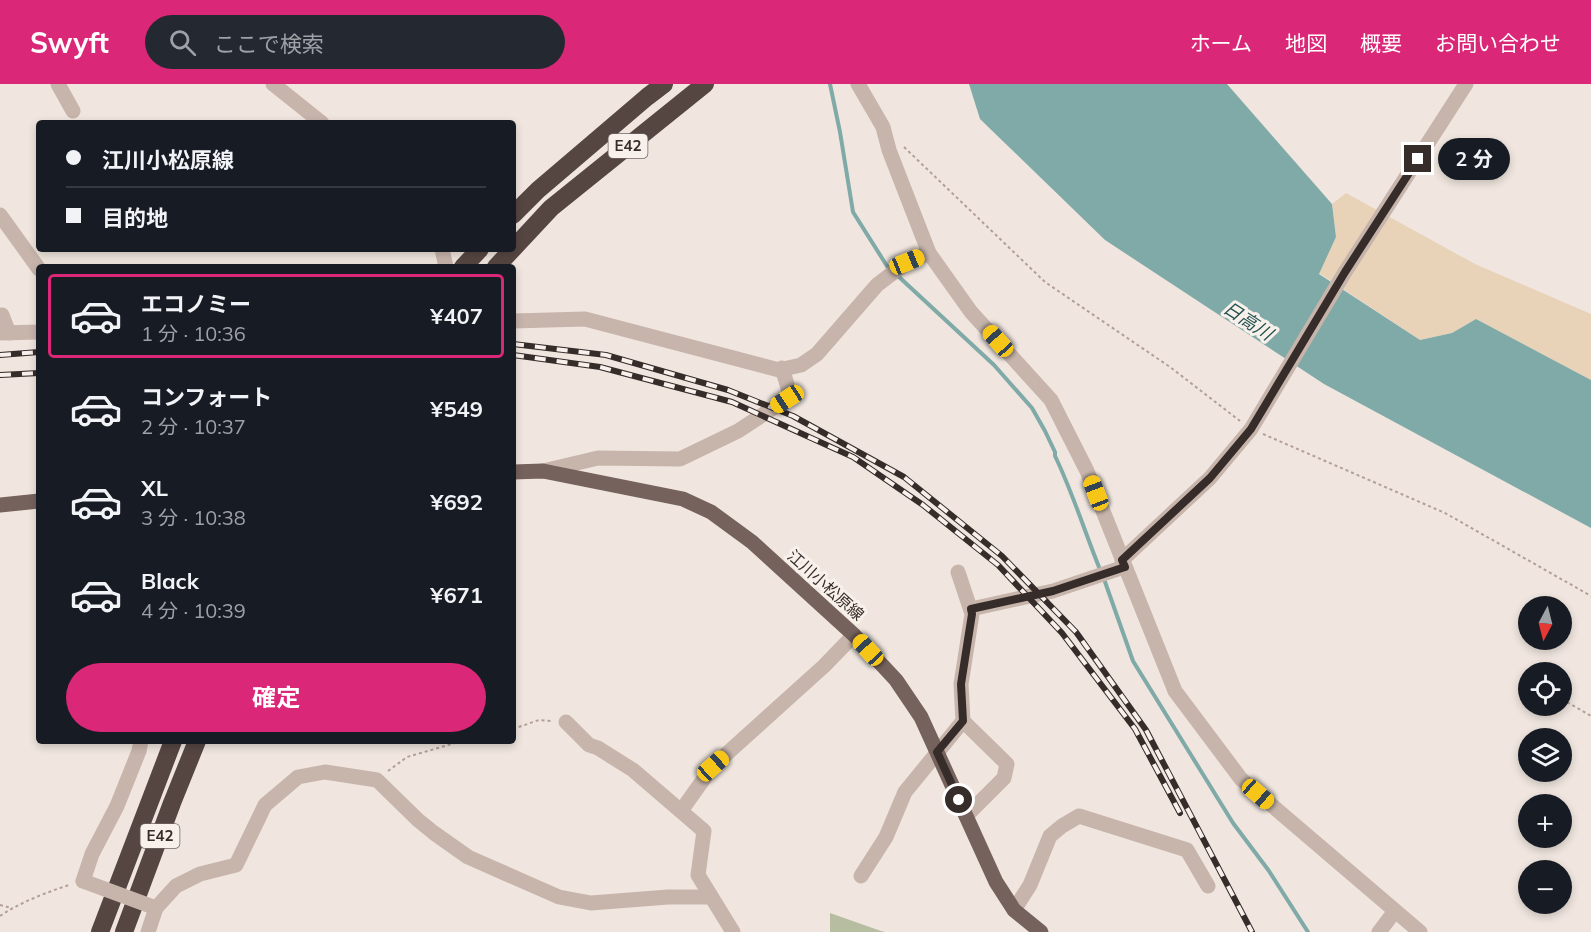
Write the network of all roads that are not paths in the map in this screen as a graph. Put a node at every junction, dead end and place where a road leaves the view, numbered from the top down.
1 (58, 84) edge
2 (273, 84) edge
3 (664, 84) edge
4 (705, 84) edge
5 (858, 84) edge
6 (1466, 84) edge
7 (73, 111) dead end
8 (318, 120) edge
9 (516, 211) edge
10 (0, 214) edge
11 (516, 246) edge
12 (477, 252) edge
13 (510, 252) edge
14 (929, 253) junction
15 (466, 264) edge
16 (499, 264) edge
17 (36, 265) edge
18 (0, 315) edge
19 (516, 321) edge
20 (36, 332) edge
21 (4, 333) edge
22 (782, 368) junction
23 (543, 471) junction
24 (516, 472) edge
25 (36, 501) edge
26 (0, 505) edge
27 (1123, 563) junction
28 (958, 572) dead end
29 (971, 609) junction
30 (854, 635) junction
31 (963, 721) junction
32 (566, 722) road end
33 (140, 744) edge
34 (172, 744) edge
35 (196, 744) edge
36 (937, 752) junction
37 (681, 811) junction
38 (966, 816) junction
39 (861, 876) dead end
40 (1208, 886) dead end
41 (711, 897) junction
42 (156, 908) junction
43 (1014, 910) junction
44 (1395, 910) junction
45 (100, 932) edge
46 (124, 932) edge
47 (148, 932) edge
48 (733, 932) edge
49 (1041, 932) edge
50 (1379, 932) edge
51 (1420, 932) edge

1 - 7 street
2 - 8 street
3 - 9 highway, E42
4 - 11 highway, E42
5 - 14 street
6 - 27 street
10 - 17 street
12 - 15 highway
13 - 16 highway, E42
14 - 22 street
14 - 27 street
18 - 21 street
19 - 22 street
20 - 21 street
22 - 23 street
23 - 24 main road, 江川小松原線
23 - 30 main road, 江川小松原線
25 - 26 main road
27 - 29 street
27 - 44 street
28 - 29 street
29 - 31 street
30 - 36 main road, 江川小松原線
30 - 37 street
31 - 36 street
31 - 38 street
32 - 37 street
33 - 42 street, bridge
34 - 45 highway, E42
35 - 46 highway, E42
36 - 38 main road, 江川小松原線
36 - 39 street
37 - 41 street
38 - 43 main road, 江川小松原線
40 - 43 street
41 - 42 street
41 - 48 street
42 - 47 street
43 - 49 main road, 江川小松原線
44 - 50 street
44 - 51 street

